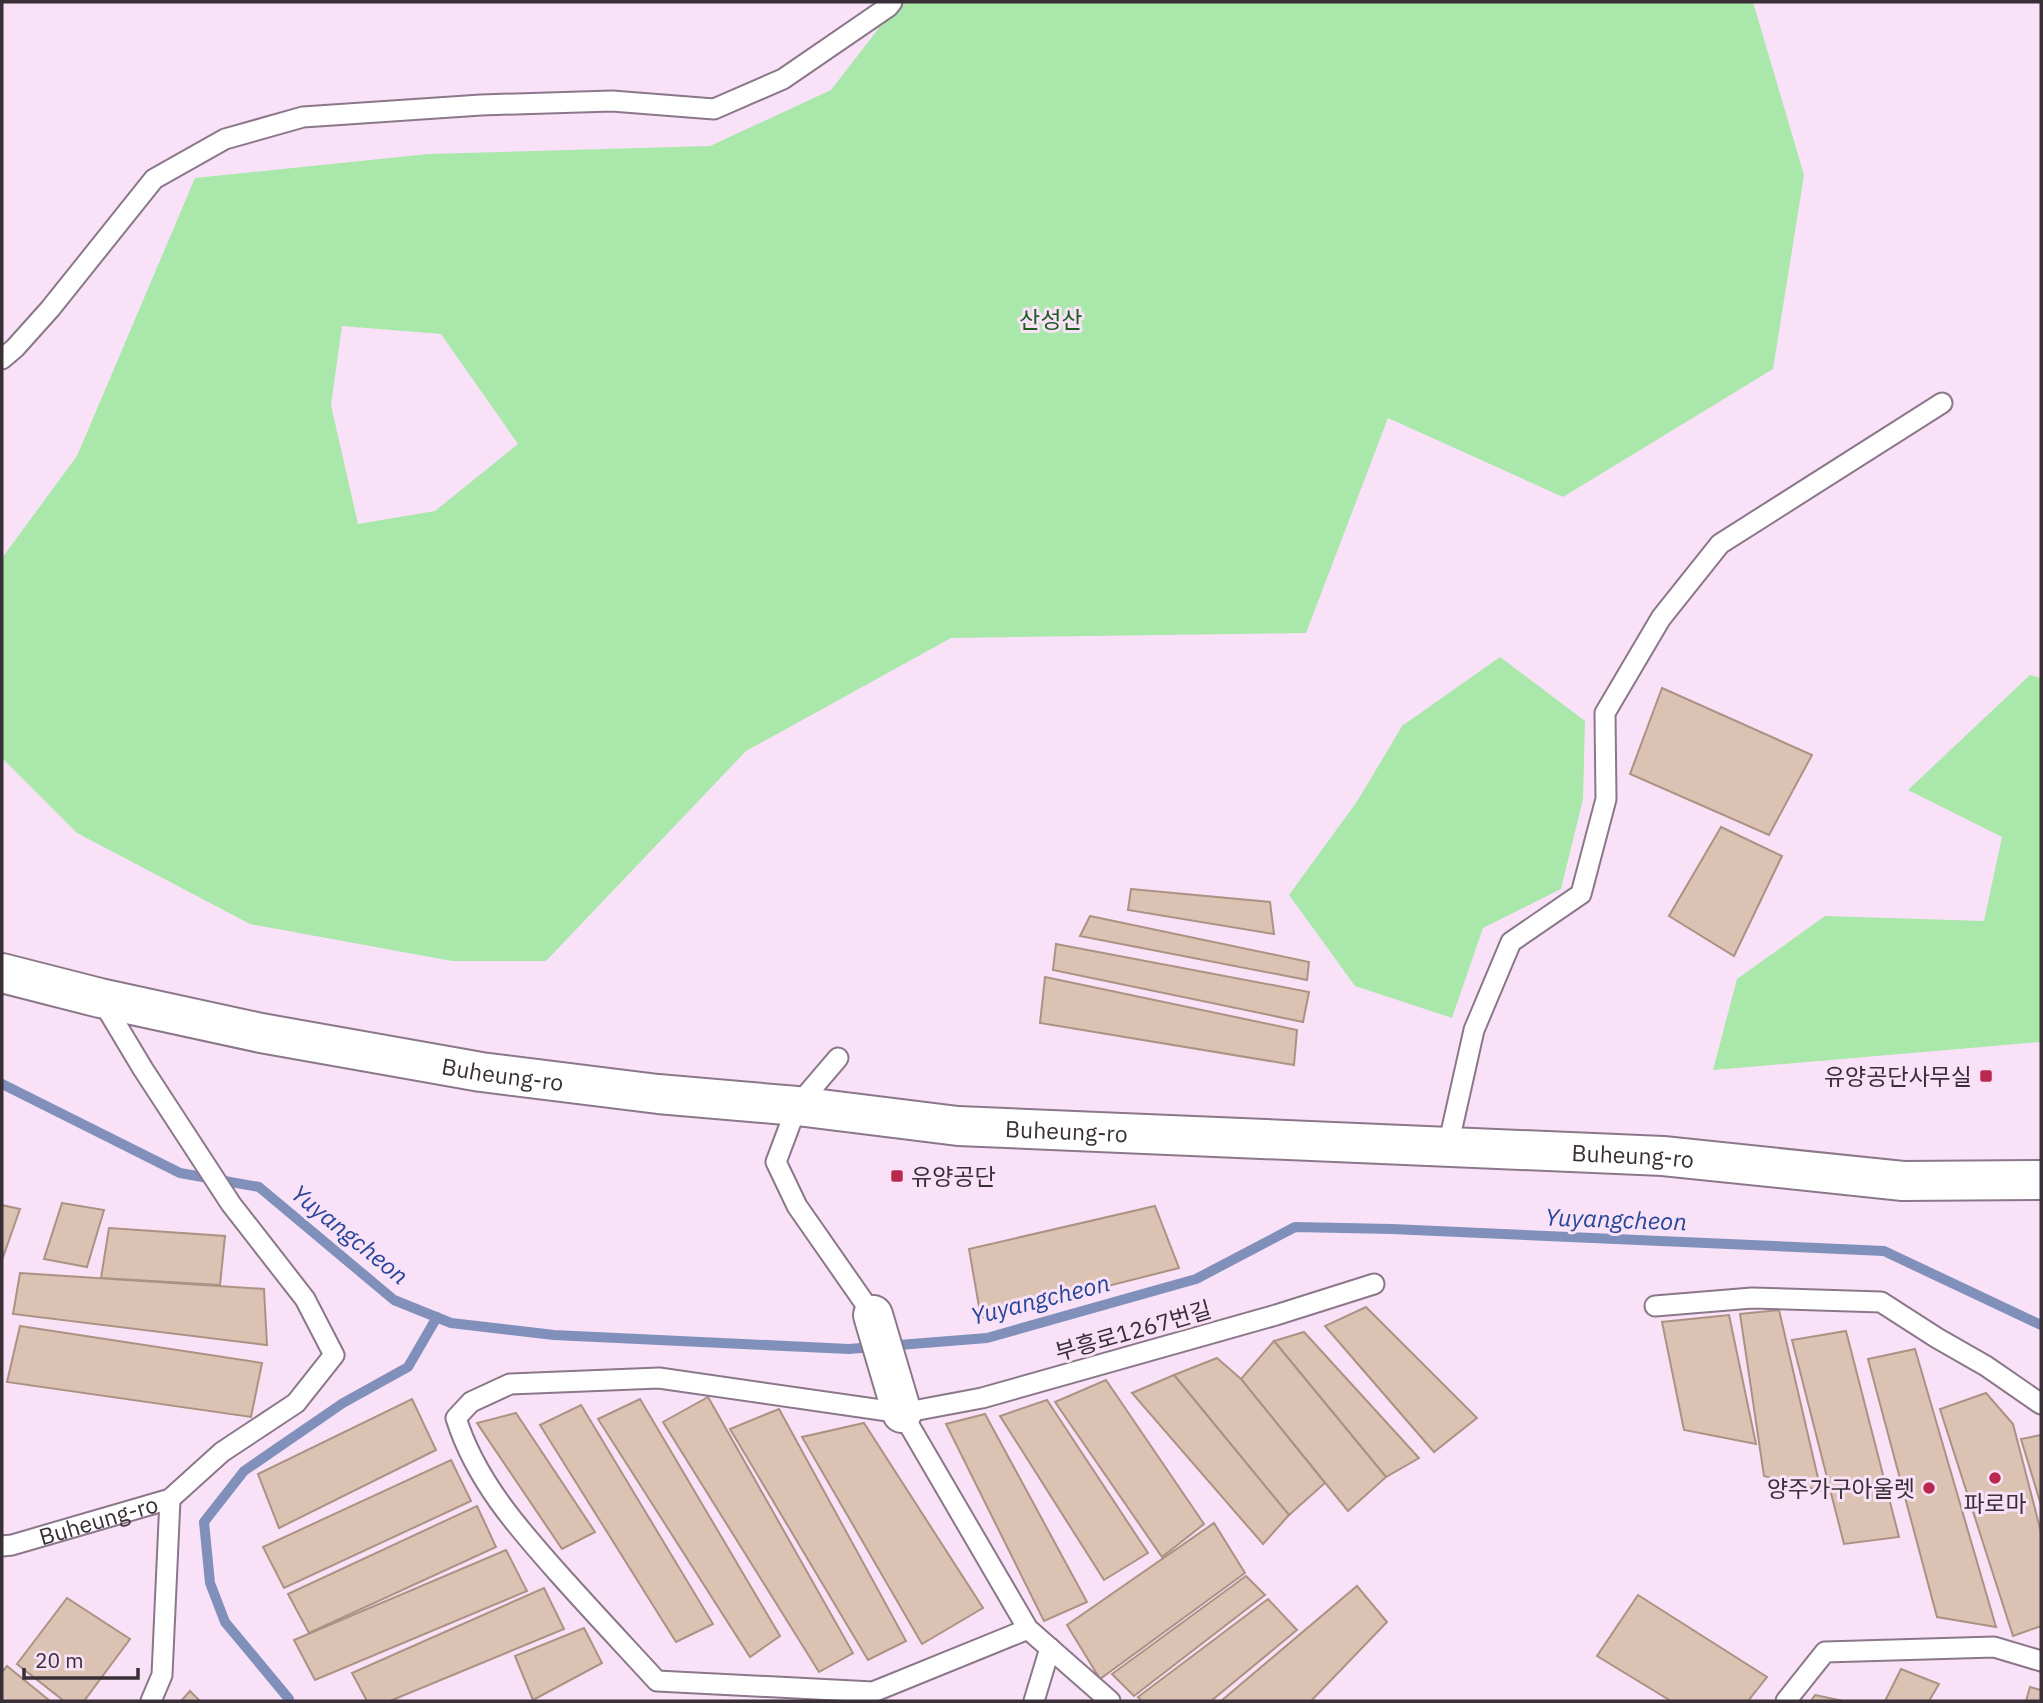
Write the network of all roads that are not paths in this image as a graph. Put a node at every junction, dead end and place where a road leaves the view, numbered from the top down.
1 (892, 2) edge
2 (2, 359) edge
3 (1942, 403) dead end
4 (2, 973) edge
5 (100, 998) junction
6 (838, 1058) dead end
7 (797, 1105) junction
8 (1448, 1146) junction
9 (2041, 1180) edge
10 (1374, 1284) dead end
11 (1655, 1306) dead end
12 (873, 1315) joint
13 (2041, 1404) edge
14 (902, 1413) junction
15 (170, 1499) junction
16 (2, 1546) edge
17 (1028, 1629) junction
18 (1050, 1648) junction
19 (2041, 1661) edge
20 (151, 1701) edge
21 (1034, 1701) edge
22 (1110, 1701) edge
23 (1786, 1701) edge

1 - 2 lane
3 - 8 lane
4 - 5 main road, Buheung-ro
5 - 7 main road, Buheung-ro
5 - 15 lane, Buheung-ro
6 - 7 lane
7 - 8 main road, Buheung-ro
7 - 12 lane
8 - 9 main road, Buheung-ro
10 - 14 lane, 부흥로1267번길
11 - 13 lane
12 - 14 main road
14 - 17 lane
14 - 17 lane, 부흥로1267번길
15 - 16 lane, Buheung-ro
15 - 20 lane
17 - 18 lane
18 - 21 lane
18 - 22 lane
19 - 23 lane

